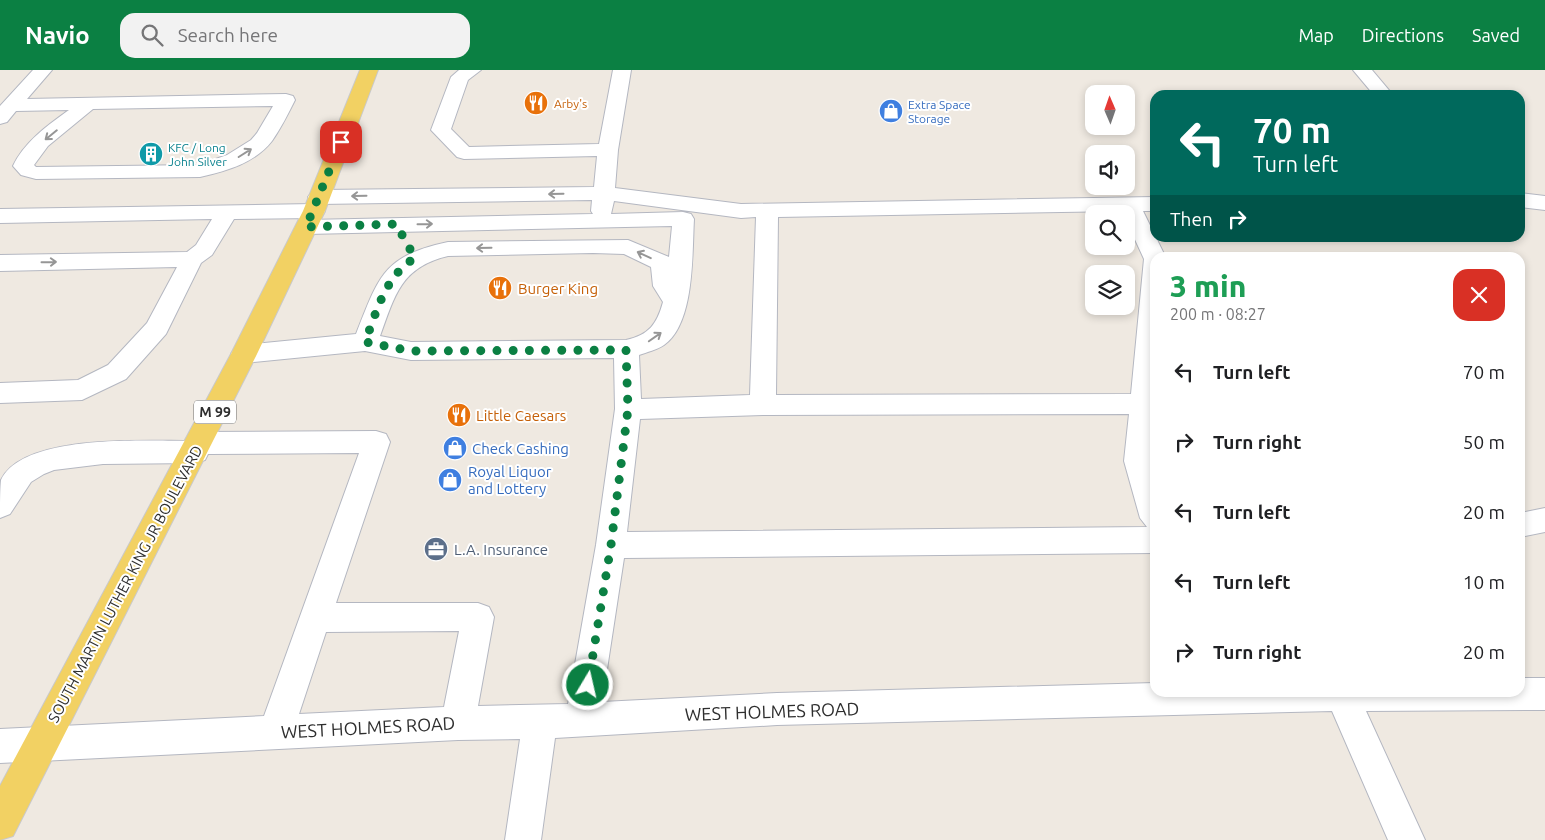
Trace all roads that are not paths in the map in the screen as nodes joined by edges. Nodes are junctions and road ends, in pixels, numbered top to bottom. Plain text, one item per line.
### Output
1 (43, 70) edge
2 (369, 70) edge
3 (472, 70) edge
4 (622, 70) edge
5 (1362, 70) edge
6 (1380, 90) edge
7 (88, 104) junction
8 (6, 112) edge
9 (608, 150) junction
10 (187, 192) junction
11 (605, 193) junction
12 (1525, 201) edge
13 (1545, 203) edge
14 (1150, 204) edge
15 (1130, 205) edge
16 (1085, 206) edge
17 (767, 211) junction
18 (227, 212) junction
19 (313, 212) junction
20 (0, 216) edge
21 (1135, 216) edge
22 (601, 220) junction
23 (396, 224) junction
24 (1152, 252) edge
25 (415, 258) junction
26 (192, 259) junction
27 (0, 263) edge
28 (675, 308) junction
29 (1150, 319) edge
30 (365, 342) junction
31 (626, 350) junction
32 (244, 354) junction
33 (0, 393) edge
34 (1143, 404) junction
35 (763, 405) junction
36 (628, 409) junction
37 (197, 448) junction
38 (1150, 501) edge
39 (0, 506) edge
40 (1545, 520) edge
41 (1525, 524) edge
42 (1150, 540) edge
43 (611, 545) junction
44 (316, 618) junction
45 (1525, 694) edge
46 (1545, 694) edge
47 (1151, 697) edge
48 (1343, 697) edge
49 (582, 720) junction
50 (540, 722) junction
51 (458, 723) junction
52 (276, 731) junction
53 (40, 745) junction
54 (0, 746) edge
55 (0, 823) edge
56 (523, 840) edge
57 (1407, 840) edge

1 - 8 street
2 - 19 main road, SOUTH MARTIN LUTHER KING JR BOULEVARD / M 99
3 - 9 street
4 - 9 street
5 - 6 street
7 - 8 street
7 -> 10 street
10 -> 7 street
9 - 11 street
10 - 18 street
10 - 20 street
11 - 17 street
11 -> 19 street
11 - 22 street
12 - 13 street
14 - 15 street
16 - 17 street
17 - 35 street
18 - 19 street
18 - 26 street
19 - 23 street
19 - 32 main road, SOUTH MARTIN LUTHER KING JR BOULEVARD / M 99
21 - 24 street
23 -> 22 street
22 - 28 street
23 - 25 street
28 -> 25 street
25 - 30 street
27 -> 26 street
26 - 33 street
31 -> 28 street
29 - 34 street
30 - 31 street
30 - 32 street
31 - 36 street
32 - 37 main road, SOUTH MARTIN LUTHER KING JR BOULEVARD / M 99
34 - 35 street
34 - 38 street
35 - 36 street
36 - 43 street
37 - 39 street
37 - 44 street
37 - 53 main road, SOUTH MARTIN LUTHER KING JR BOULEVARD / M 99
40 - 41 street
42 - 43 street
43 - 49 street
44 - 51 street
44 - 52 street
45 - 46 street, WEST HOLMES ROAD
47 - 49 street, WEST HOLMES ROAD
48 - 57 street
49 - 50 street, WEST HOLMES ROAD
50 - 51 street, WEST HOLMES ROAD
50 - 56 street
51 - 52 street, WEST HOLMES ROAD
52 - 53 street, WEST HOLMES ROAD
53 - 54 street, WEST HOLMES ROAD
53 - 55 main road, SOUTH MARTIN LUTHER KING JR BOULEVARD / M 99

